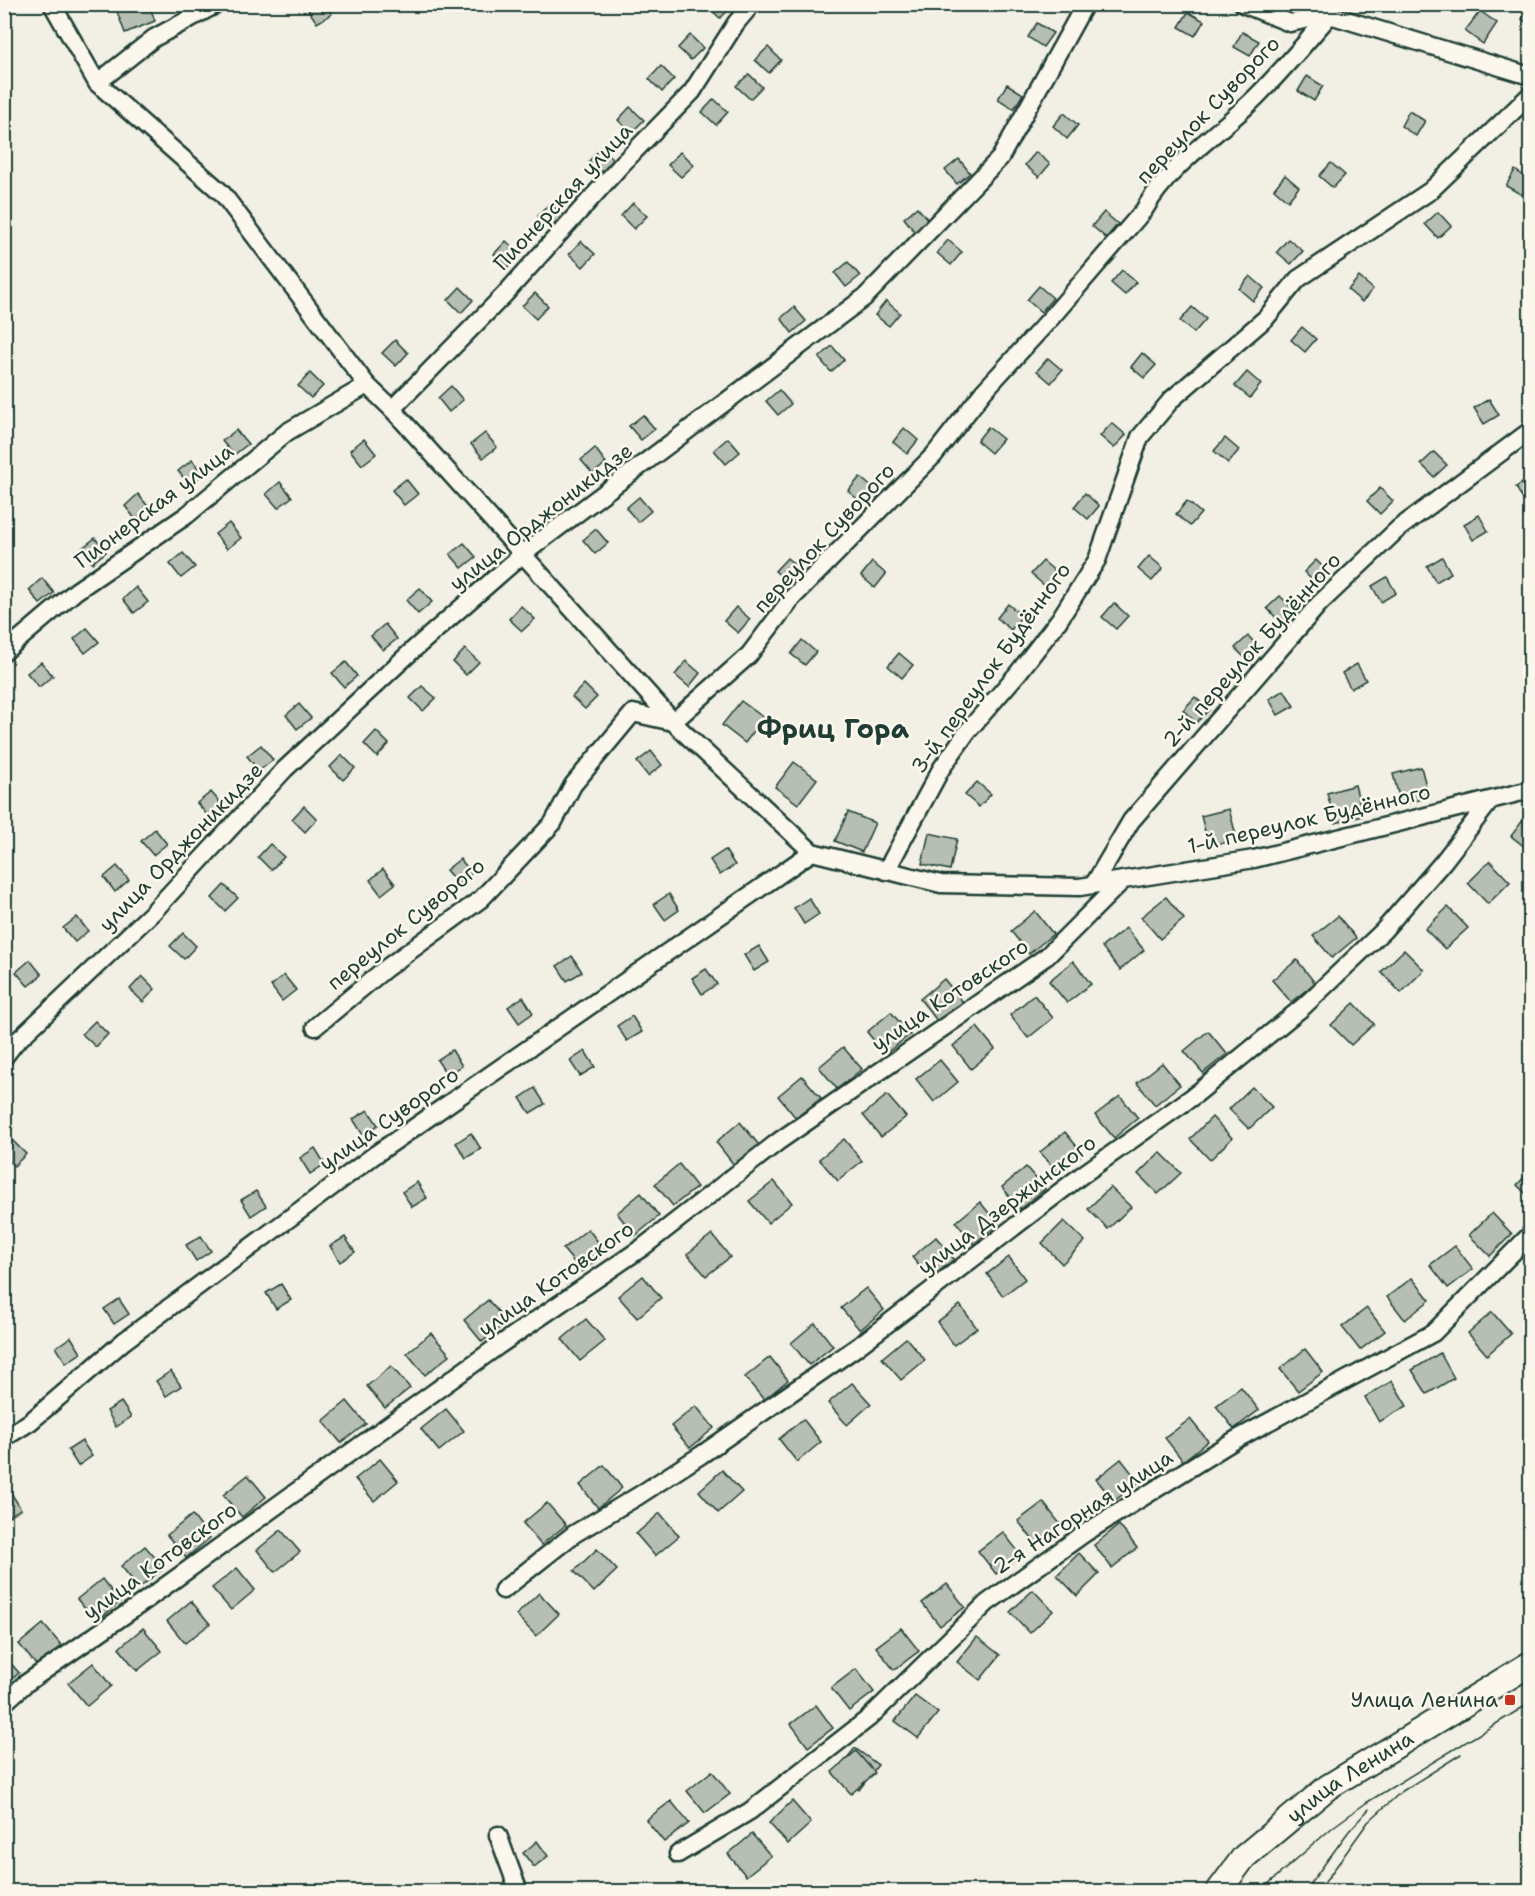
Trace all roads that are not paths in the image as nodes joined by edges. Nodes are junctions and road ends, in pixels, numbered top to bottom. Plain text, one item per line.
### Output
1 (52, 4) edge
2 (217, 4) edge
3 (752, 4) edge
4 (1085, 4) edge
5 (1243, 4) edge
6 (1330, 15) junction
7 (1530, 76) edge
8 (97, 84) junction
9 (1530, 94) edge
10 (367, 385) junction
11 (392, 409) junction
12 (1530, 431) edge
13 (523, 554) junction
14 (4, 652) edge
15 (673, 722) junction
16 (1530, 790) edge
17 (1491, 800) junction
18 (812, 852) junction
19 (886, 871) junction
20 (1123, 880) junction
21 (1094, 884) junction
22 (315, 1027) dead end
23 (4, 1057) edge
24 (1530, 1235) edge
25 (4, 1438) edge
26 (503, 1590) dead end
27 (1530, 1664) edge
28 (4, 1702) edge
29 (498, 1835) dead end
30 (678, 1854) dead end
31 (519, 1892) edge
32 (1218, 1892) edge

1 - 8 street
2 - 8 street
3 - 11 street, Пионерская улица
4 - 13 street, улица Орджоникидзе
5 - 6 street
6 - 7 street
6 - 15 street, переулок Суворого
8 - 10 street
9 - 19 street, 3-й переулок Будённого
10 - 11 street
10 - 14 street, Пионерская улица
11 - 13 street
12 - 21 street, 2-й переулок Будённого
13 - 15 street
13 - 23 street, улица Орджоникидзе
15 - 18 street
15 - 22 street, переулок Суворого
16 - 17 street, 1-й переулок Будённого
17 - 20 street, 1-й переулок Будённого
17 - 26 street, улица Дзержинского
18 - 19 street, 1-й переулок Будённого
18 - 25 street, улица Суворого
19 - 21 street, 1-й переулок Будённого
20 - 21 street, 1-й переулок Будённого
20 - 28 street, улица Котовского
24 - 30 street, 2-я Нагорная улица
27 - 32 main road, улица Ленина
29 - 31 street

